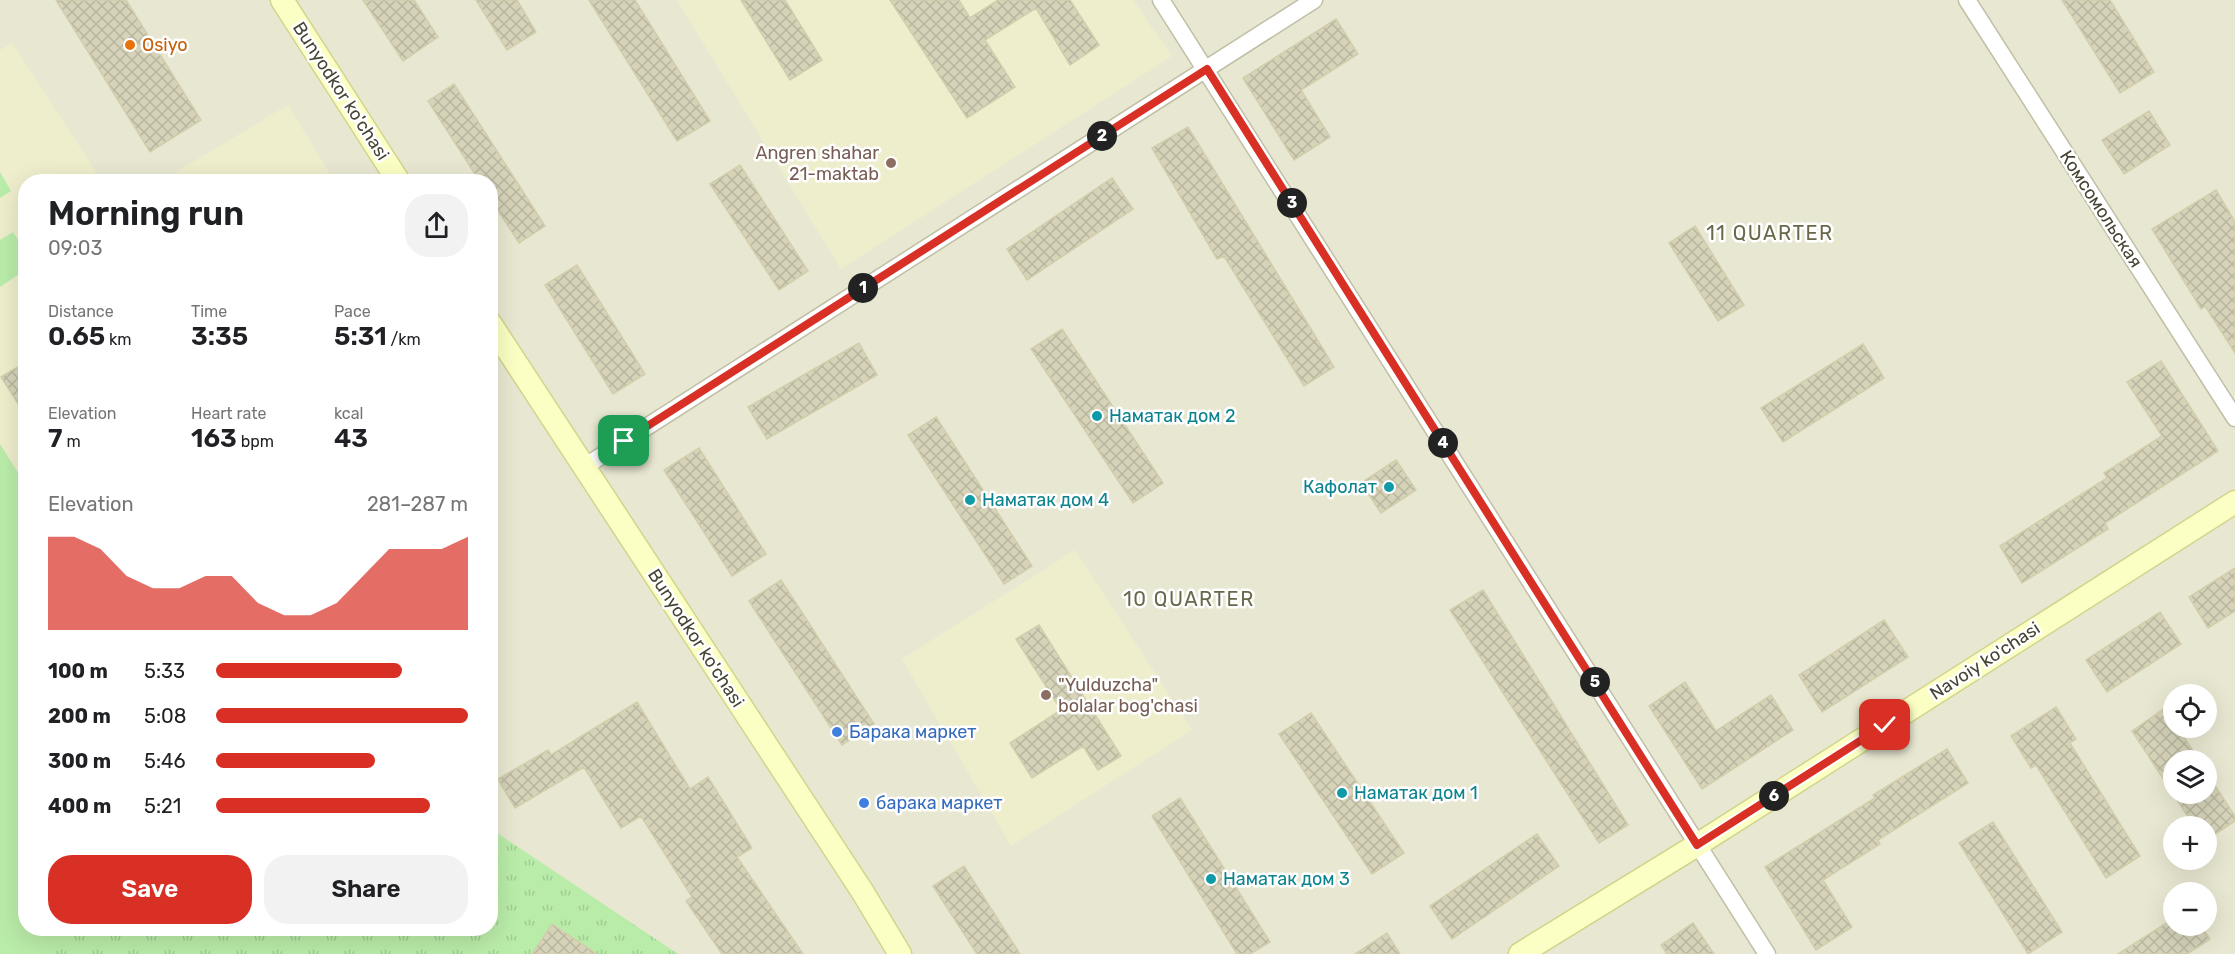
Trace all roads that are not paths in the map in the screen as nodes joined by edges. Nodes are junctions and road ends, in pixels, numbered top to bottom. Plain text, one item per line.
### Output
1 (282, 0) edge
2 (1161, 0) edge
3 (1314, 0) edge
4 (1967, 0) edge
5 (1207, 69) junction
6 (394, 174) edge
7 (498, 335) edge
8 (2235, 418) edge
9 (584, 467) junction
10 (2235, 501) edge
11 (1697, 845) junction
12 (900, 954) edge
13 (1520, 954) edge
14 (1767, 954) edge

1 - 6 main road, Bunyodkor ko'chasi
2 - 5 street
3 - 5 street
4 - 8 street, Комсомольская
5 - 9 street
5 - 11 street
7 - 9 main road, Bunyodkor ko'chasi
9 - 12 main road, Bunyodkor ko'chasi
10 - 11 main road, Navoiy ko'chasi
11 - 13 main road, Navoiy ko'chasi
11 - 14 street

